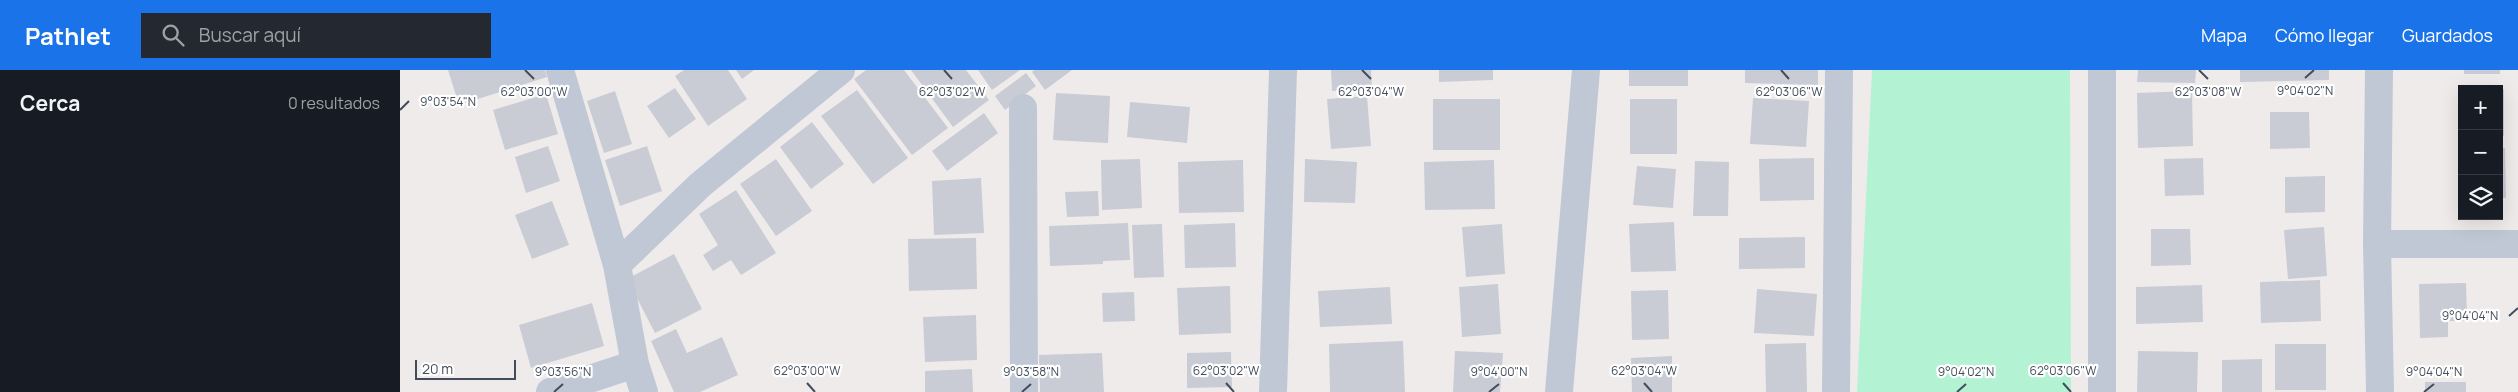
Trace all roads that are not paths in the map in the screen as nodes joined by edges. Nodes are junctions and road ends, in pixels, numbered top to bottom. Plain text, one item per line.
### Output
1 (560, 70) edge
2 (841, 70) edge
3 (1283, 70) edge
4 (1586, 70) edge
5 (1839, 70) edge
6 (2102, 70) edge
7 (2379, 70) edge
8 (1023, 108) dead end
9 (2377, 244) junction
10 (2518, 244) edge
11 (617, 265) junction
12 (635, 364) junction
13 (550, 392) edge
14 (644, 392) edge
15 (1024, 392) edge
16 (1273, 392) edge
17 (1559, 392) edge
18 (1836, 392) edge
19 (2102, 392) edge
20 (2380, 392) edge

1 - 11 street
2 - 11 street
3 - 16 street
4 - 17 street
5 - 18 street
6 - 19 street
7 - 9 street
8 - 15 street
9 - 10 street
9 - 20 street
11 - 12 street
12 - 13 street
12 - 14 street

